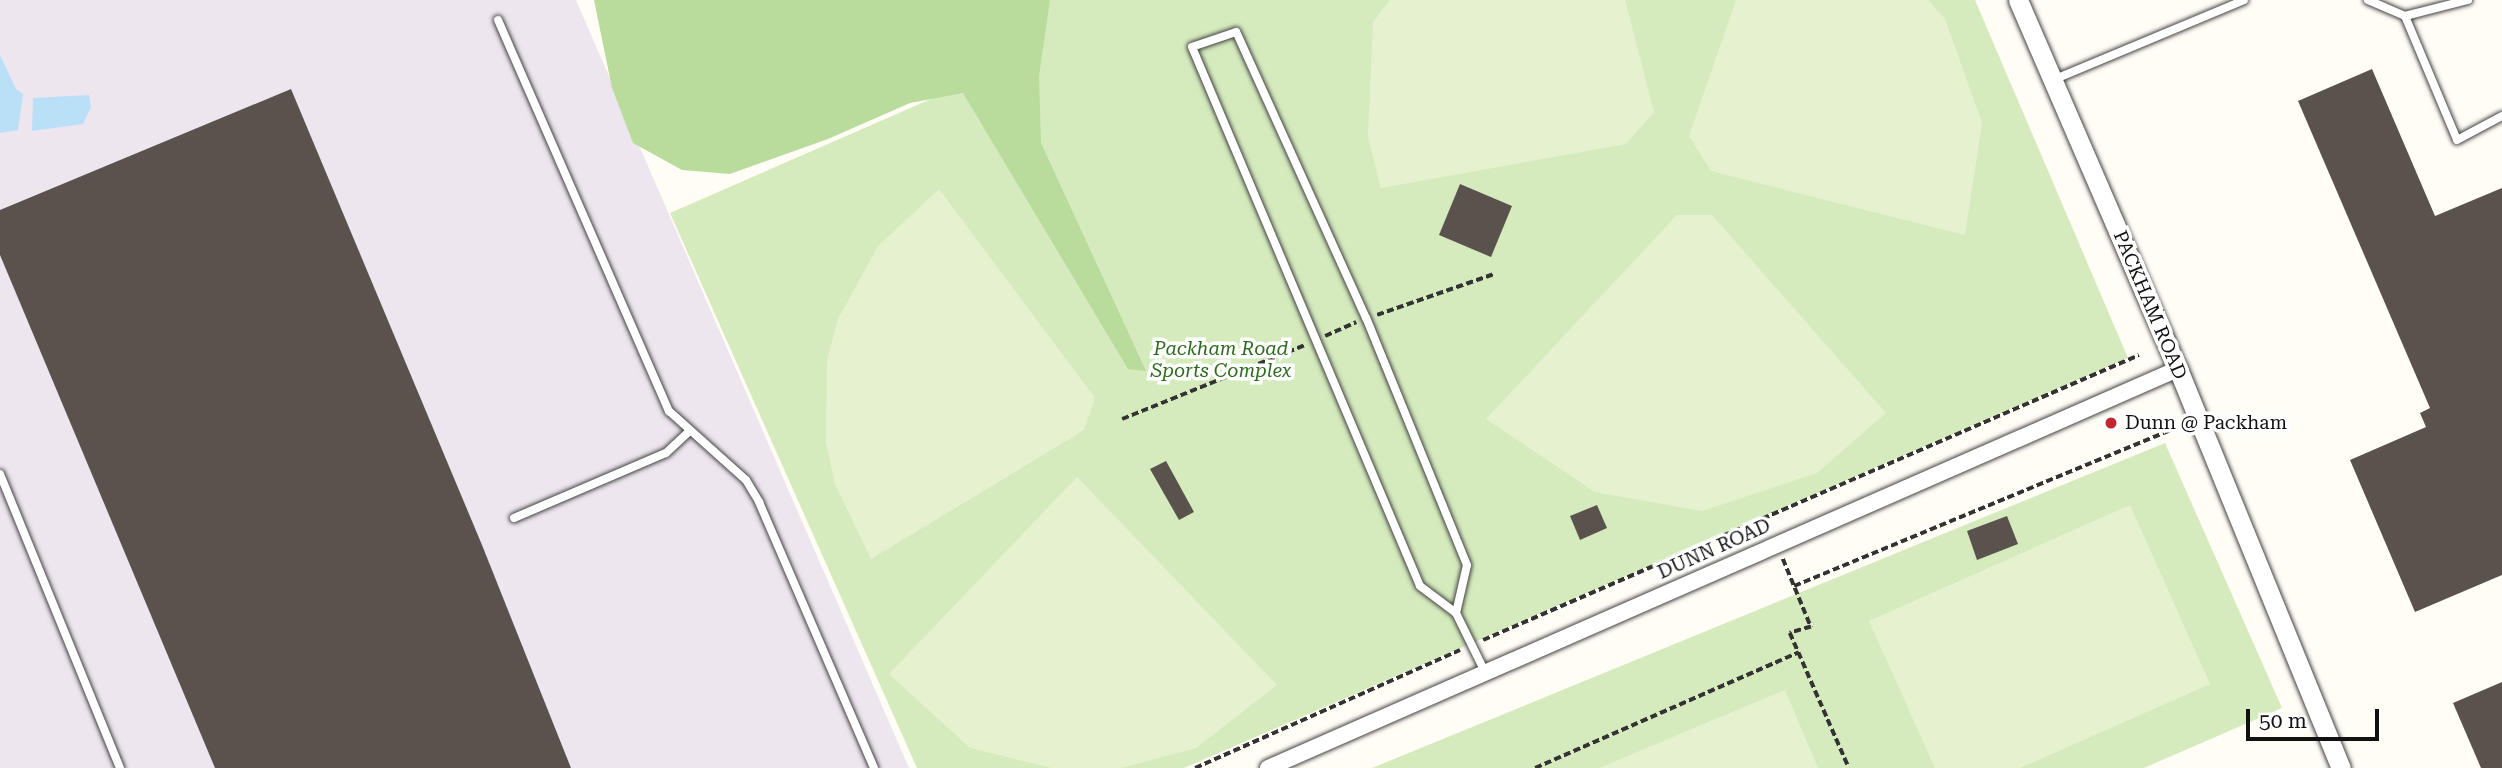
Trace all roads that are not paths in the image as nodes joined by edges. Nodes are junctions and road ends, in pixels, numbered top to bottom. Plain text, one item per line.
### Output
1 (2018, 0) edge
2 (2244, 0) edge
3 (2368, 0) edge
4 (2468, 0) edge
5 (2405, 16) junction
6 (498, 20) dead end
7 (2053, 80) junction
8 (2502, 116) edge
9 (2178, 369) junction
10 (690, 430) junction
11 (0, 474) edge
12 (514, 518) dead end
13 (1457, 613) junction
14 (1485, 672) junction
15 (1301, 761) edge
16 (120, 768) edge
17 (874, 768) edge
18 (1268, 768) edge
19 (2341, 768) edge

1 - 7 street, PACKHAM ROAD
2 - 7 lane
3 - 5 lane
4 - 5 lane
5 - 8 lane
6 - 10 lane
7 - 9 street, PACKHAM ROAD
9 - 14 street, DUNN ROAD
9 - 19 street, PACKHAM ROAD
10 - 12 lane
10 - 17 lane
11 - 16 lane
13 - 13 lane
13 - 14 lane
14 - 15 street, DUNN ROAD
15 - 18 street, DUNN ROAD

